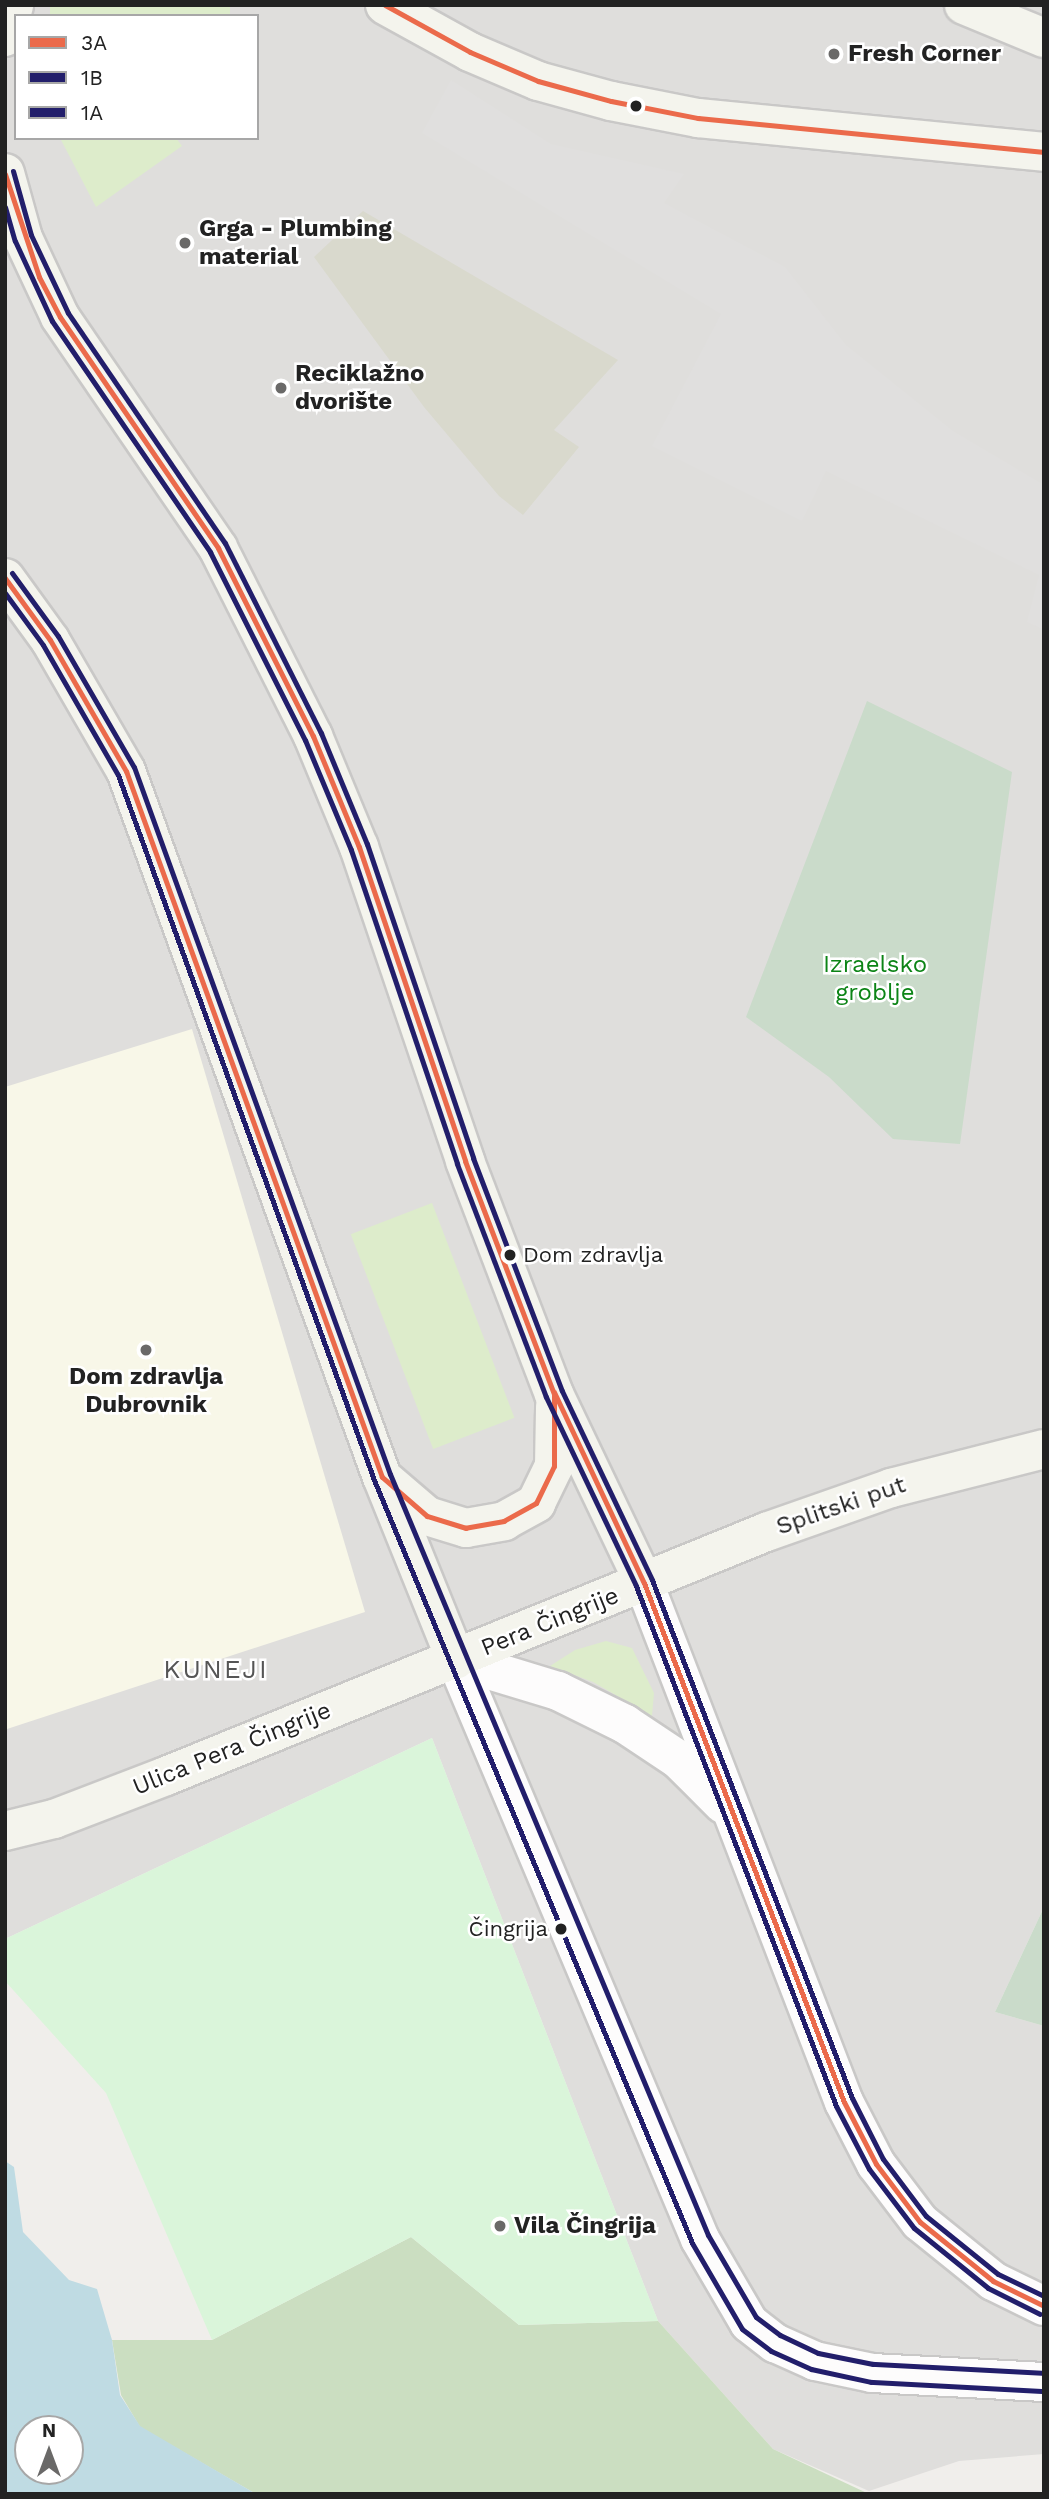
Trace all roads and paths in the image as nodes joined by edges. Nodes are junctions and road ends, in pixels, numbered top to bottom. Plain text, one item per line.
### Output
1 (14, 5) edge
2 (385, 5) edge
3 (964, 5) edge
4 (5, 37) edge
5 (1044, 38) edge
6 (1044, 152) edge
7 (5, 173) edge
8 (5, 578) edge
9 (554, 1394) junction
10 (1044, 1449) edge
11 (382, 1477) junction
12 (645, 1583) junction
13 (456, 1660) junction
14 (732, 1813) junction
15 (5, 1831) edge
16 (1044, 2305) edge
17 (1044, 2382) edge

1 - 4 main road
2 - 6 main road
3 - 5 main road
7 - 9 main road
8 - 11 main road
9 - 11 main road
9 - 12 main road
10 - 12 main road, Splitski put
11 - 13 main road
12 - 13 main road, Pera Čingrije
12 - 14 street
13 - 14 street
13 - 15 main road, Ulica Pera Čingrije
13 - 17 street
14 - 16 street

